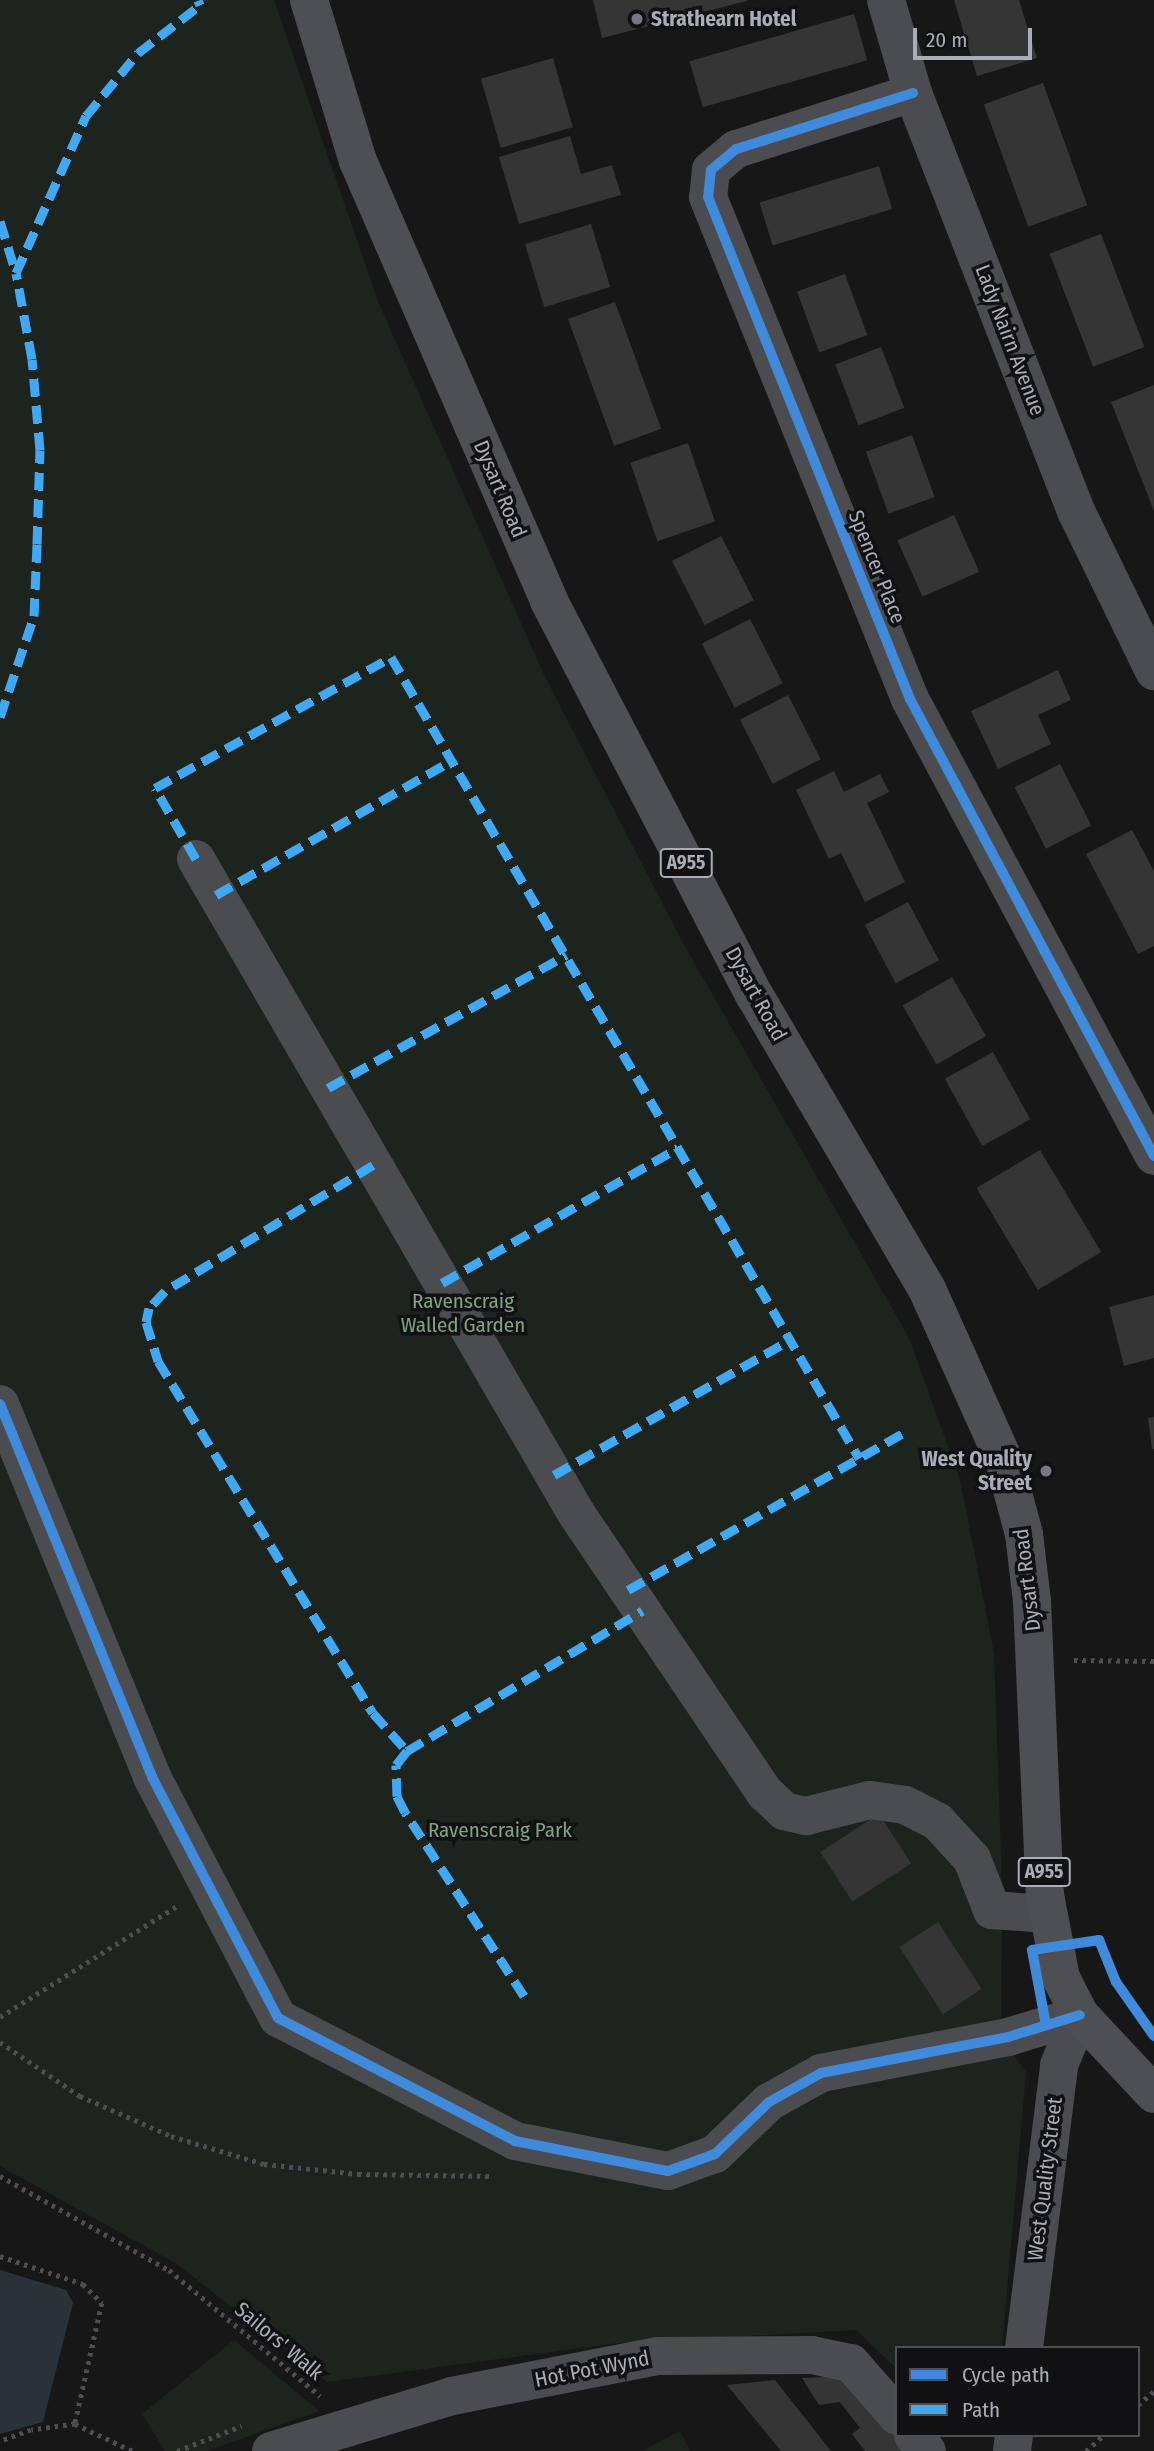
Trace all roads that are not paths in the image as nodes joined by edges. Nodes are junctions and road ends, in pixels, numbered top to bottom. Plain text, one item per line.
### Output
1 (309, 0) edge
2 (886, 0) edge
3 (913, 93) junction
4 (1154, 671) edge
5 (196, 859) dead end
6 (1154, 1156) edge
7 (0, 1404) edge
8 (1048, 1914) junction
9 (1080, 2015) junction
10 (1154, 2094) edge
11 (1024, 2346) edge
12 (895, 2414) edge
13 (915, 2437) edge
14 (271, 2451) edge
15 (927, 2451) edge

1 - 8 main road, Dysart Road / A955
2 - 3 street, Lady Nairn Avenue
3 - 4 street, Lady Nairn Avenue
3 - 6 street, Spencer Place
5 - 8 street
7 - 9 street
8 - 9 main road, Dysart Road / A955
9 - 10 main road, A955
9 - 11 street, West Quality Street
12 - 14 street, Hot Pot Wynd
13 - 15 street

